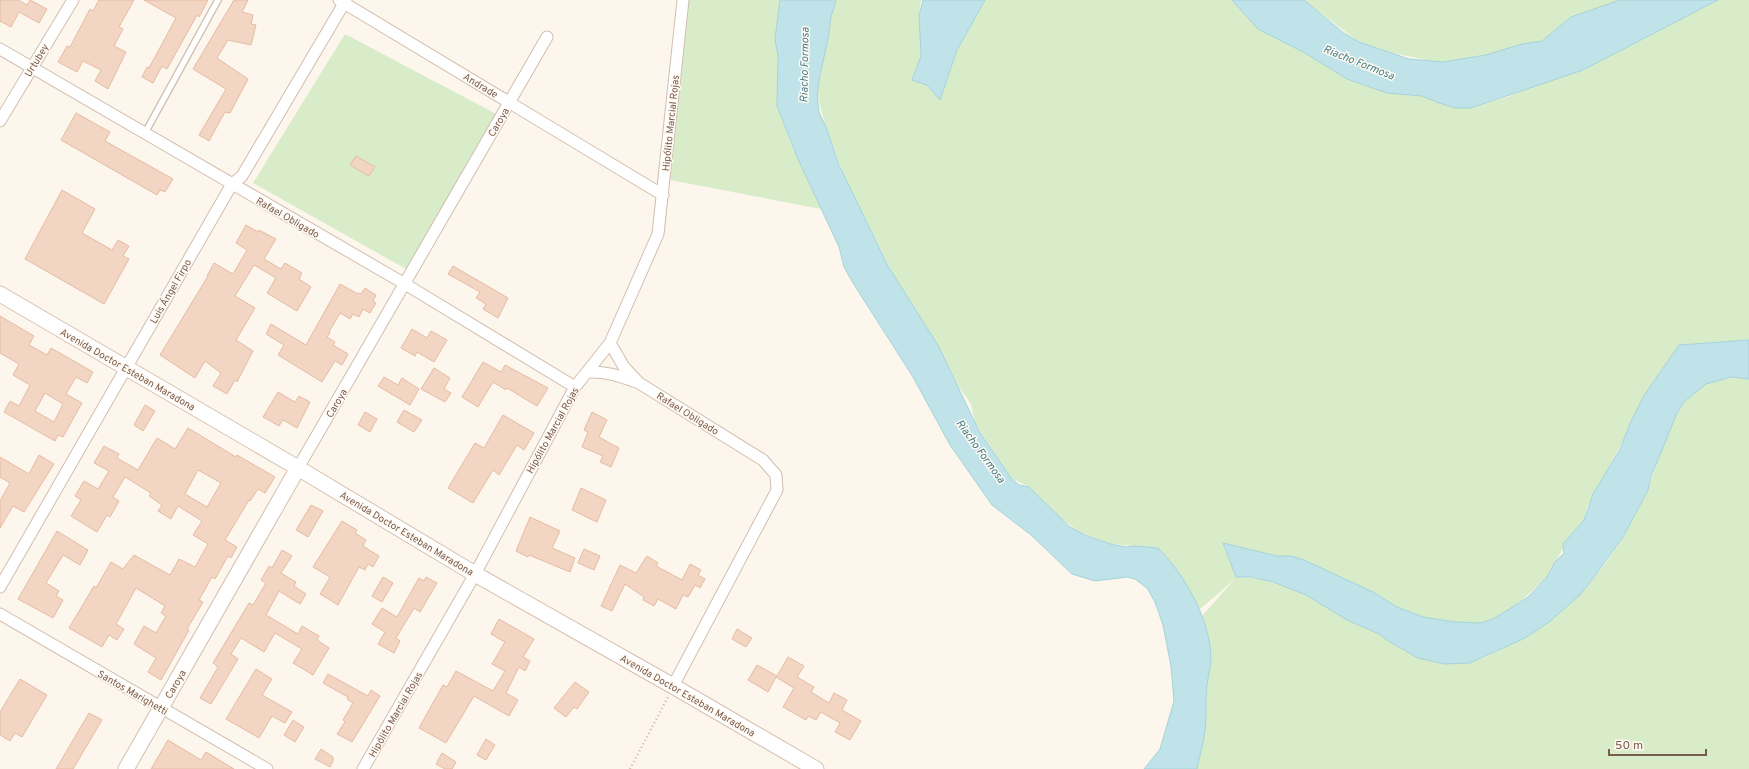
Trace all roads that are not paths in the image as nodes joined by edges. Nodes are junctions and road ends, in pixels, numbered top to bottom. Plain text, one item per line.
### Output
1 (73, 0) edge
2 (218, 0) edge
3 (683, 0) edge
4 (343, 1) edge
5 (547, 37) dead end
6 (0, 50) edge
7 (32, 67) junction
8 (510, 102) junction
9 (0, 121) edge
10 (145, 133) junction
11 (232, 184) junction
12 (663, 195) junction
13 (405, 284) junction
14 (0, 294) edge
15 (610, 343) junction
16 (126, 367) junction
17 (587, 372) junction
18 (639, 383) junction
19 (575, 387) junction
20 (298, 468) junction
21 (475, 574) junction
22 (0, 587) edge
23 (0, 614) edge
24 (673, 686) junction
25 (162, 708) junction
26 (126, 769) edge
27 (267, 769) edge
28 (363, 769) edge
29 (816, 769) edge

1 - 7 street, Urtubey
2 - 10 lane
3 - 12 street, Hipólito Marcial Rojas
4 - 8 street, Andrade
4 - 11 street, Luis Ángel Firpo
5 - 8 street, Caroya
6 - 7 street, Rafael Obligado
7 - 9 street, Urtubey
7 - 10 street, Rafael Obligado
8 - 12 street, Andrade
8 - 13 street, Caroya
10 - 11 street, Rafael Obligado
11 - 13 street, Rafael Obligado
11 - 16 street, Luis Ángel Firpo
12 - 15 street, Hipólito Marcial Rojas
13 - 19 street, Rafael Obligado
13 - 20 street, Caroya
14 - 16 main road, Avenida Doctor Esteban Maradona
15 - 17 street, Hipólito Marcial Rojas
15 - 18 street, Rafael Obligado
16 - 20 main road, Avenida Doctor Esteban Maradona
16 - 22 street, Luis Ángel Firpo
17 - 18 street
17 - 19 street, Hipólito Marcial Rojas
18 - 24 street, Rafael Obligado
19 - 21 street, Hipólito Marcial Rojas
20 - 21 main road, Avenida Doctor Esteban Maradona
20 - 25 main road, Caroya
21 - 24 main road, Avenida Doctor Esteban Maradona
21 - 28 street, Hipólito Marcial Rojas
23 - 25 street, Santos Marighetti
24 - 29 main road, Avenida Doctor Esteban Maradona
25 - 26 main road, Caroya
25 - 27 street, Santos Marighetti

